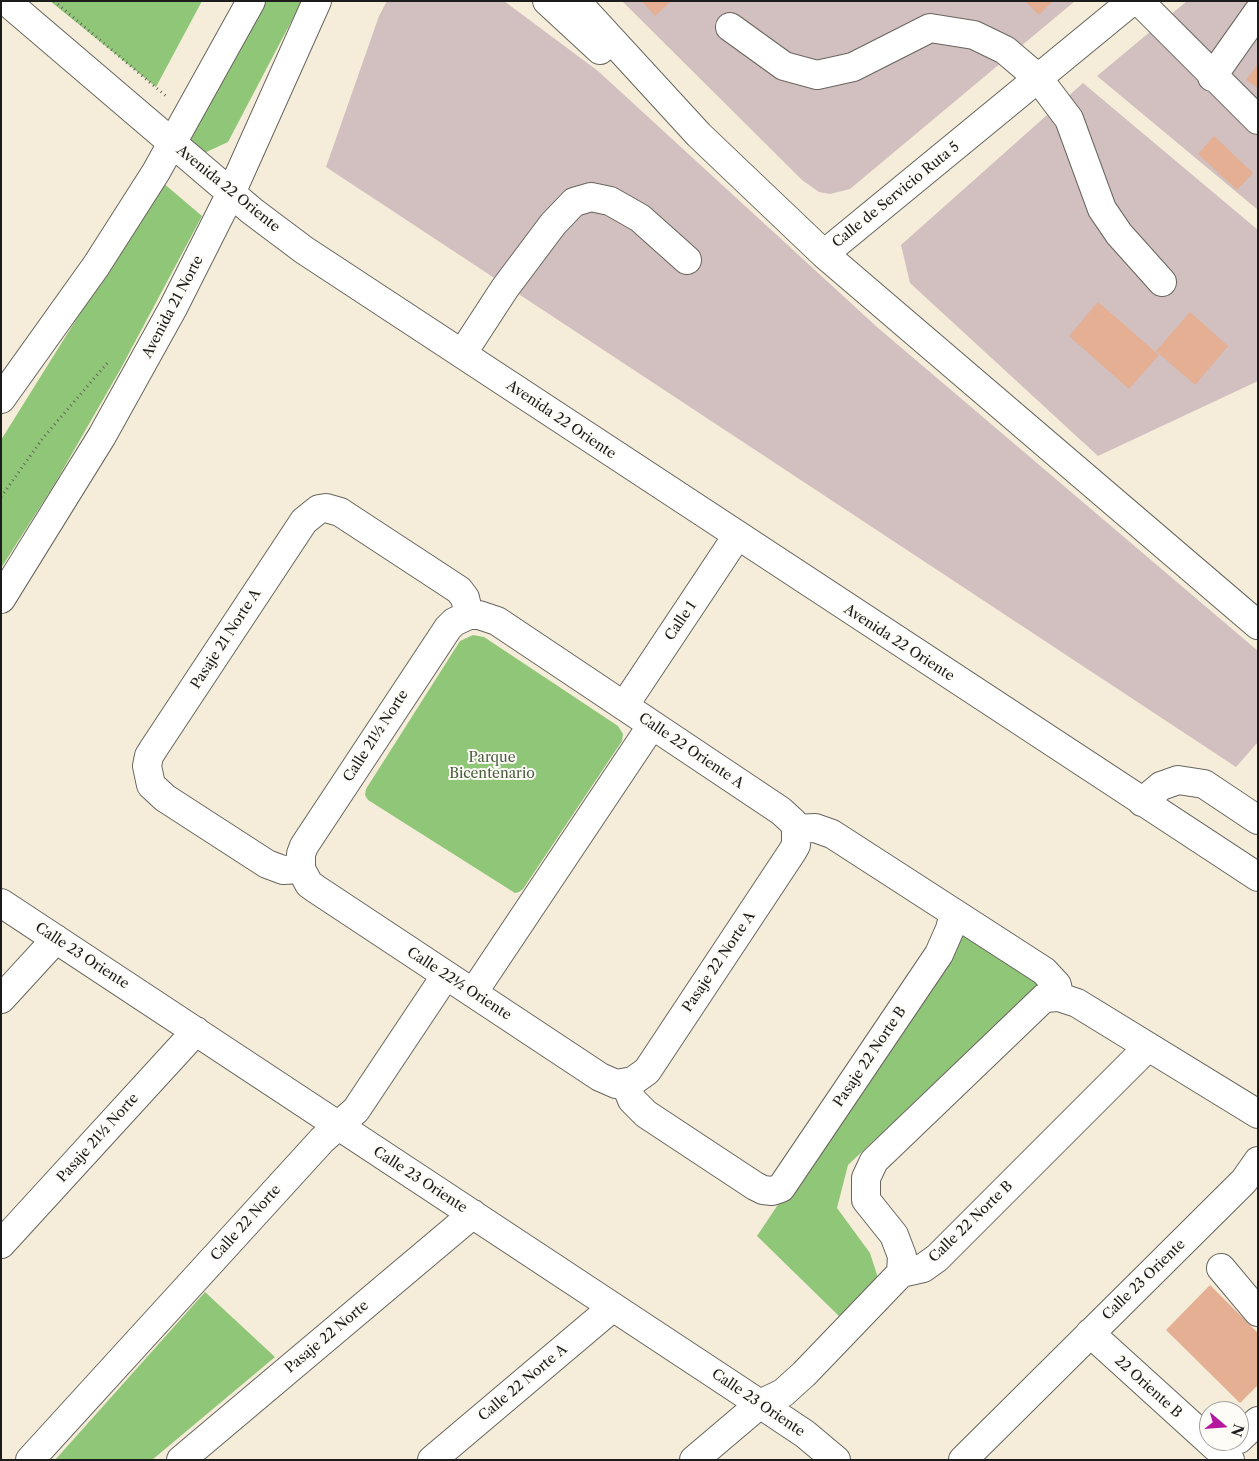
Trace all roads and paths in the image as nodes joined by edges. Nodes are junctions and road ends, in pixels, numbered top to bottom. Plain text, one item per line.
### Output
1 (6, 1) edge
2 (251, 1) edge
3 (317, 1) edge
4 (547, 1) edge
5 (576, 1) edge
6 (1132, 1) edge
7 (1139, 1) edge
8 (1258, 12) edge
9 (730, 27) dead end
10 (1212, 77) junction
11 (1038, 78) junction
12 (650, 85) junction
13 (1258, 120) edge
14 (172, 143) junction
15 (231, 193) junction
16 (824, 254) junction
17 (687, 260) dead end
18 (1162, 282) dead end
19 (462, 354) junction
20 (1, 399) edge
21 (737, 536) junction
22 (1, 598) edge
23 (470, 615) junction
24 (1258, 626) edge
25 (624, 706) junction
26 (652, 725) junction
27 (1142, 802) junction
28 (1258, 820) edge
29 (796, 830) junction
30 (301, 870) junction
31 (1258, 877) edge
32 (1, 903) edge
33 (954, 913) junction
34 (56, 939) junction
35 (446, 975) junction
36 (473, 993) junction
37 (1059, 997) junction
38 (1, 999) edge
39 (196, 1031) junction
40 (1148, 1047) junction
41 (625, 1083) junction
42 (1258, 1114) edge
43 (338, 1126) junction
44 (1258, 1160) edge
45 (473, 1214) junction
46 (1, 1244) edge
47 (1221, 1268) dead end
48 (901, 1273) junction
49 (613, 1307) junction
50 (1258, 1312) edge
51 (1090, 1333) junction
52 (760, 1404) junction
53 (1258, 1421) edge
54 (1199, 1425) edge
55 (1249, 1431) edge
56 (30, 1460) edge
57 (181, 1460) edge
58 (432, 1460) edge
59 (694, 1460) edge
60 (836, 1460) edge
61 (963, 1460) edge

1 - 14 street, Avenida 22 Oriente
2 - 14 street
3 - 15 street, Avenida 21 Norte
4 - 12 street, Calle de Servicio Ruta 5
5 - 12 street, Calle de Servicio Ruta 5
6 - 11 street, Calle de Servicio Ruta 5
7 - 10 street
8 - 10 street
9 - 11 street
10 - 13 street
11 - 16 street, Calle de Servicio Ruta 5
11 - 18 street
12 - 16 street, Calle de Servicio Ruta 5
14 - 15 street, Avenida 22 Oriente
14 - 20 street
15 - 19 street, Avenida 22 Oriente
15 - 22 street, Avenida 21 Norte
16 - 24 street
17 - 19 street
19 - 21 street, Avenida 22 Oriente
21 - 25 street, Calle 1
21 - 27 street, Avenida 22 Oriente
23 - 25 street, Calle 22 Oriente A
23 - 30 street, Calle 21½ Norte
23 - 30 street, Pasaje 21 Norte A
25 - 26 street, Calle 22 Oriente A
26 - 29 street, Calle 22 Oriente A
26 - 36 street
27 - 28 street
27 - 31 street, Avenida 22 Oriente
29 - 33 street
29 - 41 street, Pasaje 22 Norte A
30 - 35 street, Calle 22½ Oriente
32 - 34 street, Calle 23 Oriente
33 - 37 street
33 - 41 street, Pasaje 22 Norte B
34 - 38 street
34 - 39 street, Calle 23 Oriente
35 - 36 street, Calle 22½ Oriente
35 - 43 street, Calle 22 Norte
36 - 41 street, Calle 22½ Oriente
37 - 40 street
37 - 48 street
39 - 43 street, Calle 23 Oriente
39 - 46 street, Pasaje 21½ Norte
40 - 42 street
40 - 48 street, Calle 22 Norte B
43 - 45 street, Calle 23 Oriente
43 - 56 street, Calle 22 Norte
44 - 51 street, Calle 23 Oriente
45 - 49 street, Calle 23 Oriente
45 - 57 street, Pasaje 22 Norte
47 - 50 street
48 - 52 street
49 - 52 street, Calle 23 Oriente
49 - 58 street, Calle 22 Norte A
51 - 54 street, 22 Oriente B
51 - 61 street, Calle 23 Oriente
52 - 59 street
52 - 60 street, Calle 23 Oriente
53 - 55 street

